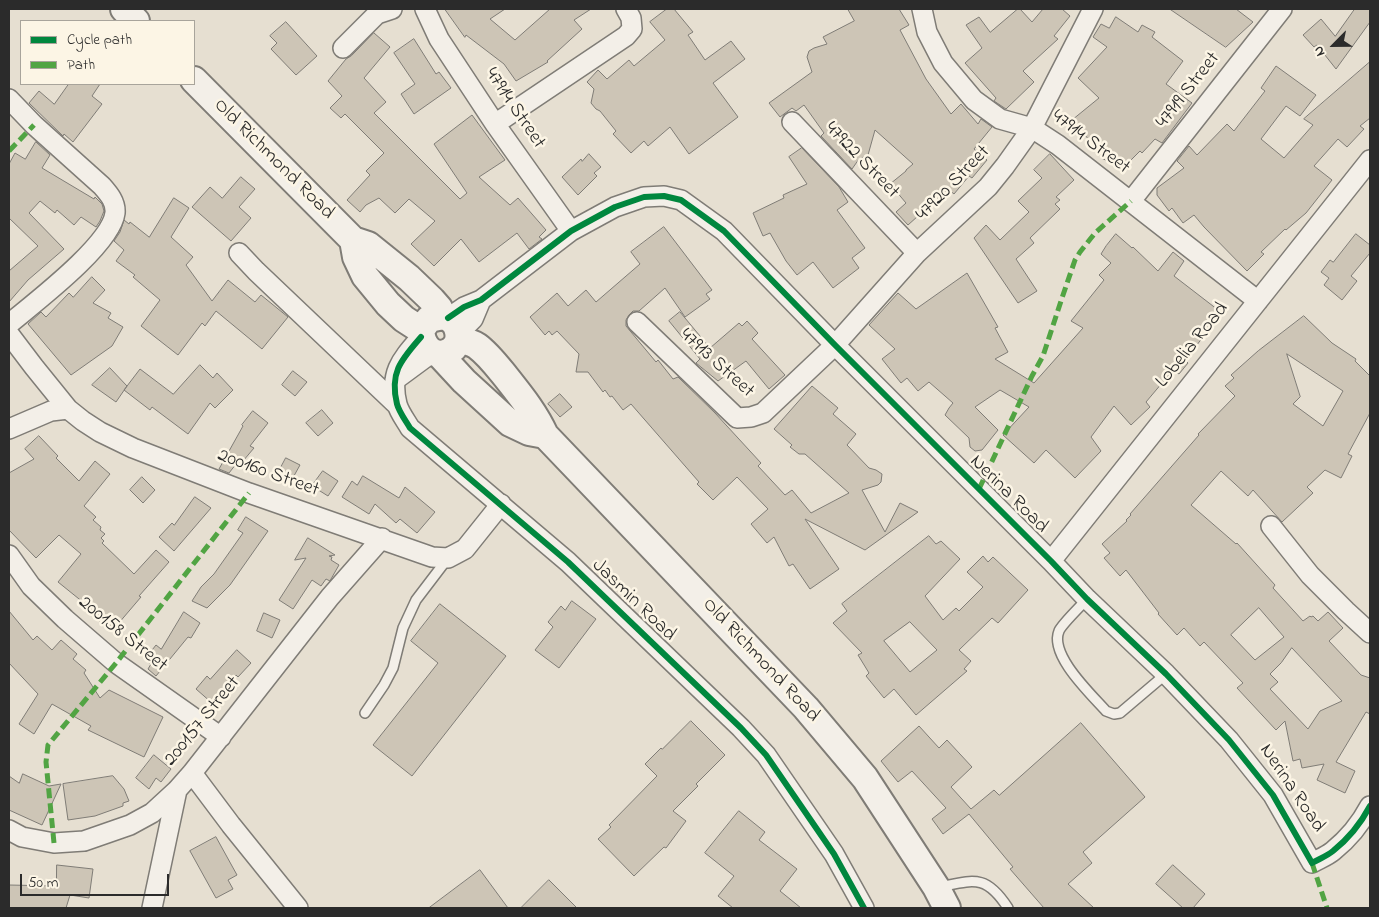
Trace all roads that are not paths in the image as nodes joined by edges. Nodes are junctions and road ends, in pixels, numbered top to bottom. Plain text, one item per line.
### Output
1 (124, 9) edge
2 (392, 9) edge
3 (425, 9) edge
4 (626, 9) edge
5 (922, 9) edge
6 (1093, 9) edge
7 (1282, 9) edge
8 (135, 20) edge
9 (343, 48) dead end
10 (195, 81) edge
11 (9, 99) edge
12 (792, 122) dead end
13 (496, 124) junction
14 (1032, 128) junction
15 (1370, 160) edge
16 (644, 197) joint
17 (1131, 201) junction
18 (571, 231) junction
19 (239, 253) dead end
20 (917, 253) junction
21 (1258, 301) junction
22 (638, 322) dead end
23 (9, 324) edge
24 (9, 334) edge
25 (440, 335) junction
26 (835, 345) junction
27 (397, 405) junction
28 (68, 409) junction
29 (9, 429) edge
30 (545, 435) junction
31 (501, 504) junction
32 (1272, 526) dead end
33 (382, 538) junction
34 (9, 555) edge
35 (448, 558) junction
36 (1051, 561) junction
37 (1087, 599) junction
38 (1370, 633) edge
39 (1166, 674) junction
40 (365, 713) dead end
41 (220, 737) junction
42 (192, 773) junction
43 (177, 790) junction
44 (1370, 806) edge
45 (9, 830) edge
46 (942, 898) edge
47 (152, 908) edge
48 (298, 908) edge
49 (864, 908) edge
50 (1008, 908) edge

1 - 8 street
2 - 9 street
3 - 13 street, 47914 Street
4 - 13 street
5 - 14 street, 47914 Street
6 - 14 street, 47920 Street
7 - 17 street, 47919 Street
10 - 25 street, Old Richmond Road
11 - 23 street
12 - 20 street, 47922 Street
13 - 18 street, 47914 Street
14 - 17 street, 47914 Street
14 - 20 street, 47920 Street
15 - 21 street, Lobelia Road
16 - 18 street, Jasmin Road
16 - 26 street, Nerina Road
17 - 21 street, 47914 Street
18 - 25 street, Jasmin Road
19 - 27 street
20 - 26 street, 47920 Street
21 - 36 street, Lobelia Road
22 - 26 street, 47913 Street
24 - 28 street, 200160 Street
25 - 27 street, Jasmin Road
25 - 30 street, Old Richmond Road
25 - 30 street, Old Richmond Road
26 - 36 street, Nerina Road
27 - 31 street, Jasmin Road
28 - 29 street
28 - 33 street, 200160 Street
30 - 46 street, Old Richmond Road
31 - 35 street
31 - 49 street, Jasmin Road
32 - 38 street
33 - 35 street, 200160 Street
33 - 41 street, 200157 Street
34 - 41 street, 200158 Street
35 - 40 lane
36 - 37 street, Nerina Road
37 - 39 street, Nerina Road
37 - 39 lane
39 - 44 street, Nerina Road
41 - 42 street, 200157 Street
42 - 43 street, 200157 Street
42 - 48 street
43 - 45 street, 200157 Street
43 - 47 street
46 - 50 lane

